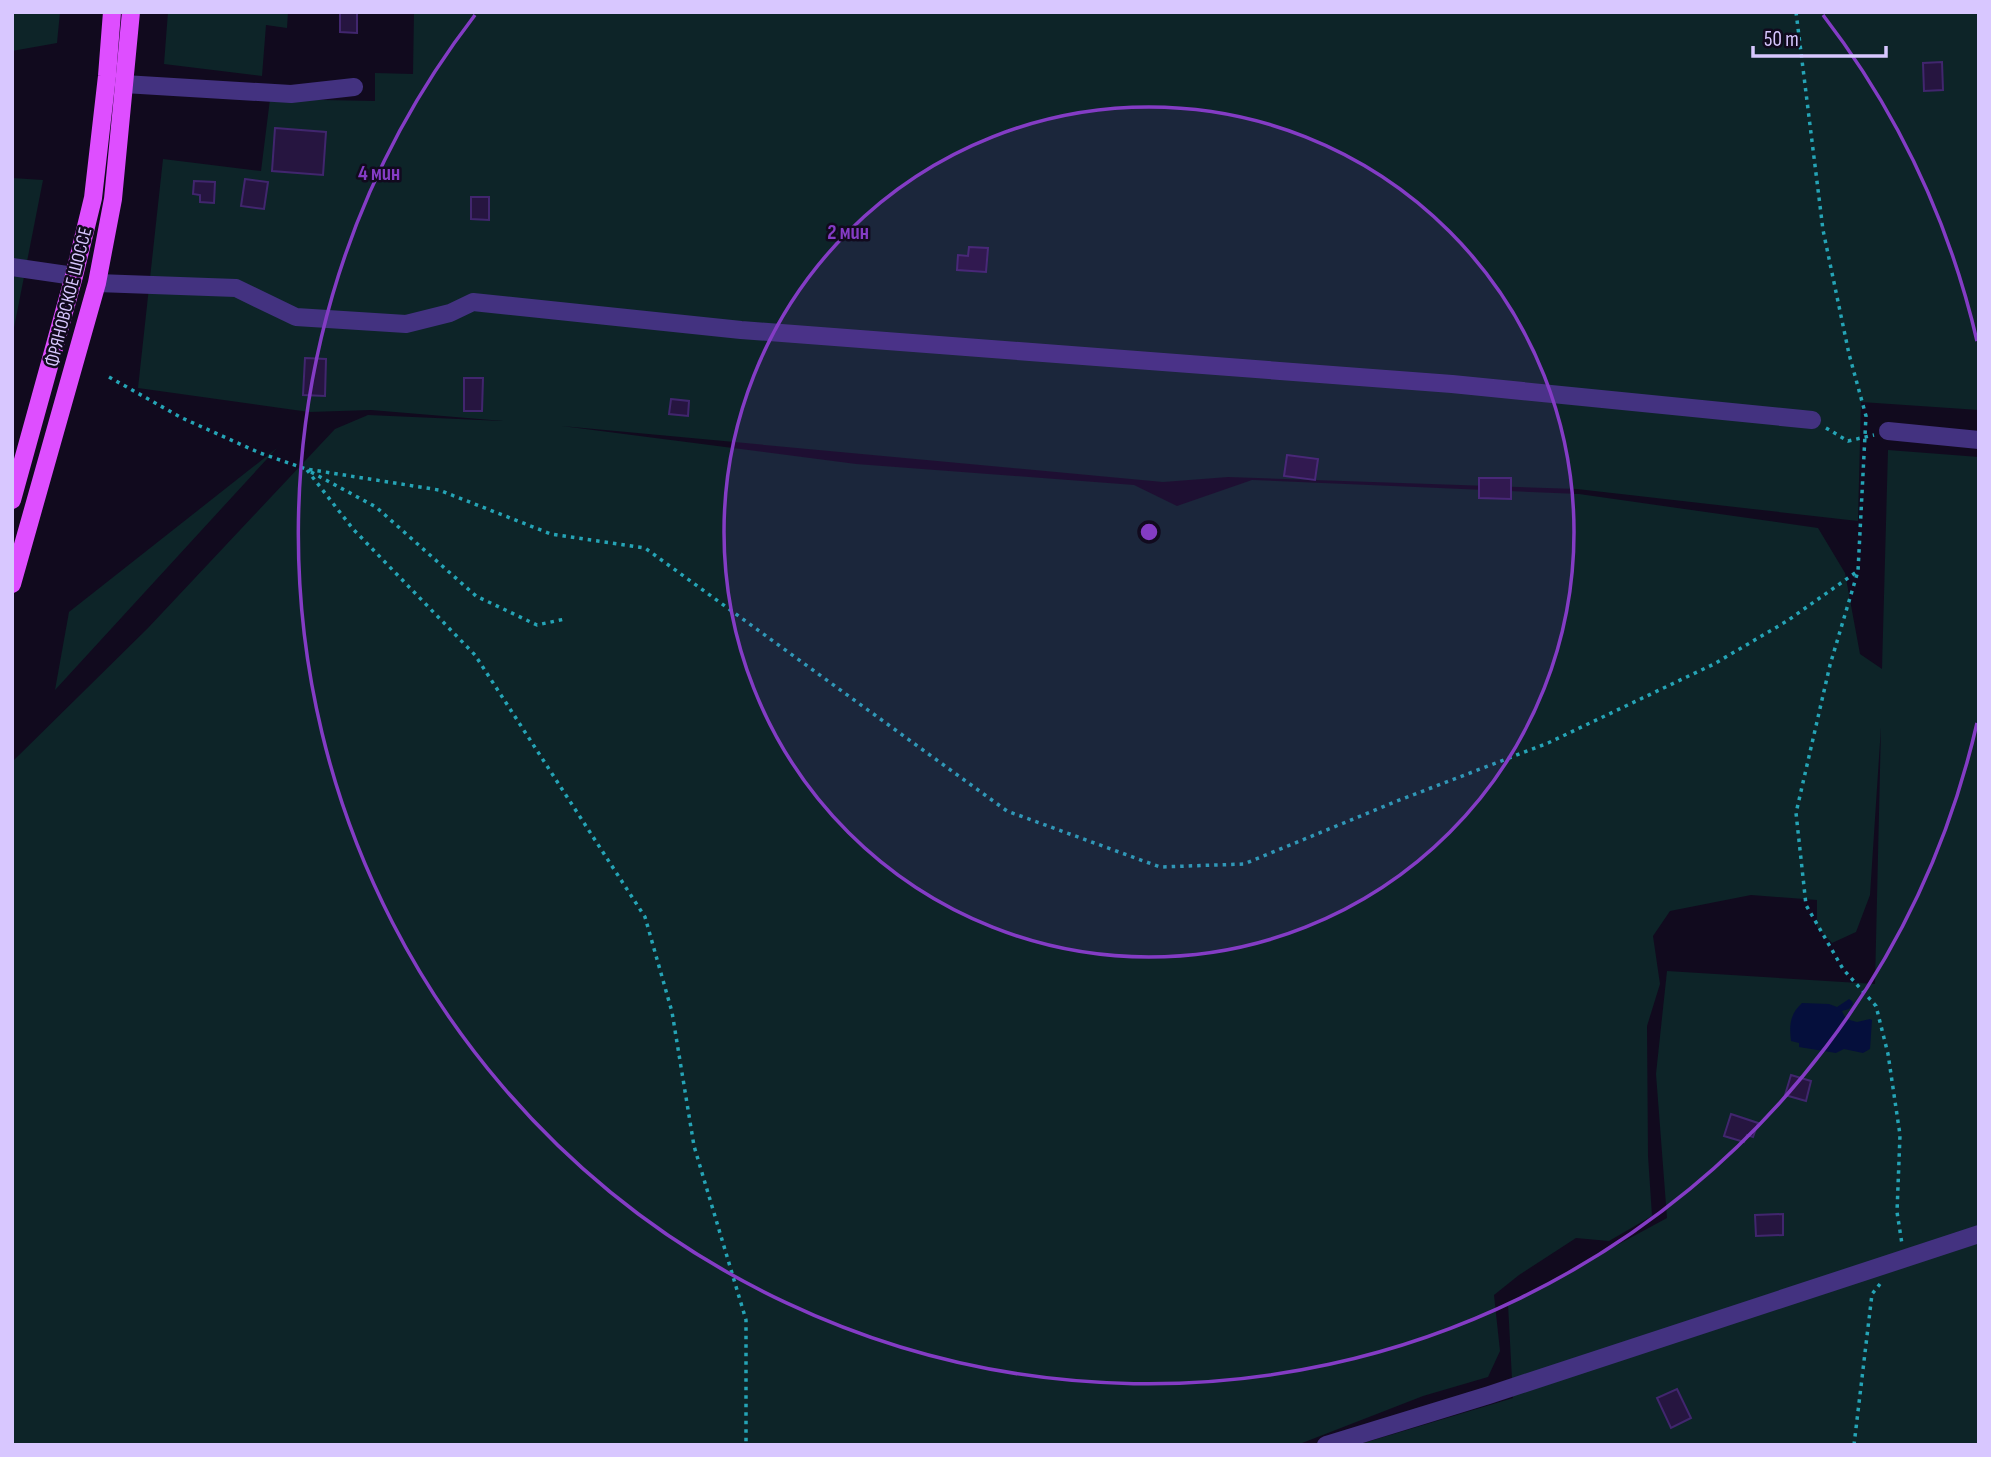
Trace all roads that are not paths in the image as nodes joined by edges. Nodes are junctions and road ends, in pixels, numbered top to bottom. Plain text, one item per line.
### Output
1 (111, 12) edge
2 (131, 12) edge
3 (124, 84) junction
4 (354, 87) dead end
5 (12, 267) edge
6 (74, 276) junction
7 (97, 283) junction
8 (1812, 420) road end
9 (1888, 432) road end
10 (1979, 440) edge
11 (12, 500) edge
12 (12, 584) edge
13 (1979, 1234) edge
14 (1326, 1445) edge

1 - 6 main road, ФРЯНОВСКОЕ ШОССЕ
2 - 3 main road, ФРЯНОВСКОЕ ШОССЕ
3 - 4 street
3 - 7 main road, ФРЯНОВСКОЕ ШОССЕ
5 - 6 street
6 - 11 main road, ФРЯНОВСКОЕ ШОССЕ
7 - 8 street
7 - 12 main road, ФРЯНОВСКОЕ ШОССЕ
9 - 10 street
13 - 14 street

